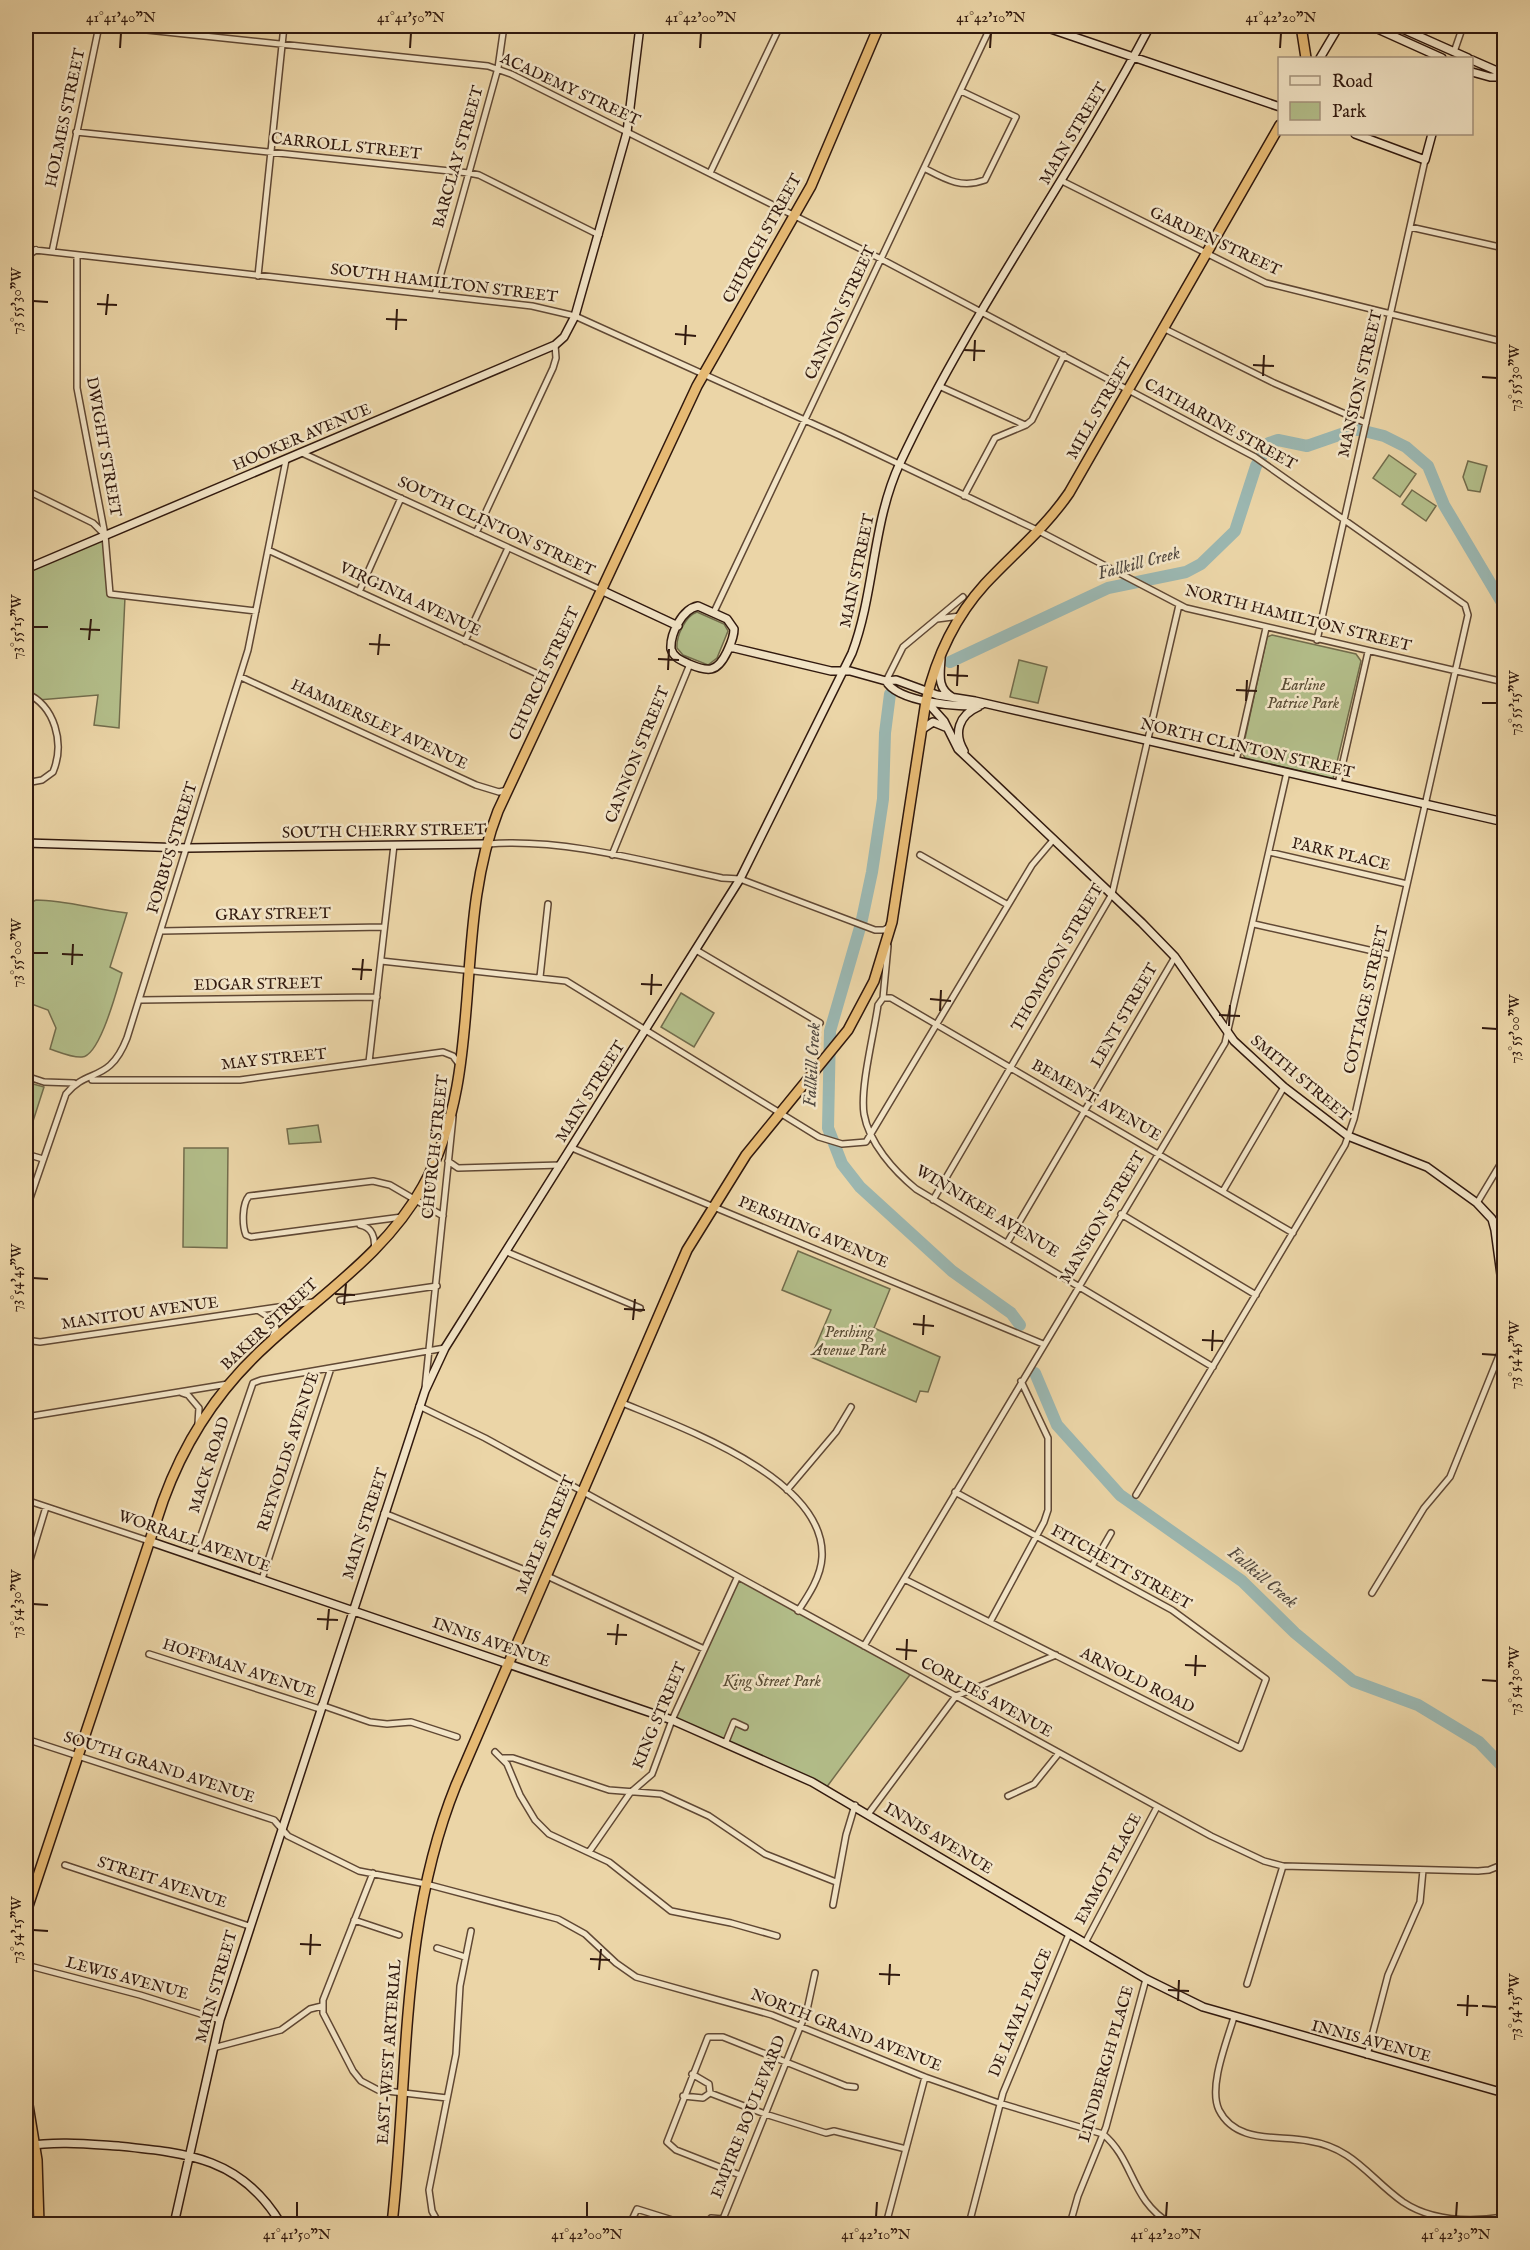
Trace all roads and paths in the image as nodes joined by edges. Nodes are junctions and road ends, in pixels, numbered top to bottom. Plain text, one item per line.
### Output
1 (99, 26) edge
2 (109, 26) edge
3 (284, 26) edge
4 (504, 26) edge
5 (640, 26) edge
6 (780, 26) edge
7 (879, 26) edge
8 (991, 26) edge
9 (1042, 26) edge
10 (1150, 26) edge
11 (1301, 26) edge
12 (1339, 26) edge
13 (1371, 26) edge
14 (1396, 26) edge
15 (1463, 26) edge
16 (282, 44) junction
17 (1453, 56) edge
18 (1306, 57) edge
19 (1321, 57) edge
20 (1440, 57) edge
21 (1133, 58) junction
22 (1473, 60) edge
23 (498, 68) junction
24 (1473, 74) edge
25 (1504, 75) edge
26 (961, 90) junction
27 (1278, 106) edge
28 (1278, 128) edge
29 (76, 132) junction
30 (627, 132) junction
31 (1358, 135) edge
32 (1432, 135) edge
33 (270, 153) junction
34 (1425, 160) junction
35 (924, 168) junction
36 (469, 173) junction
37 (710, 173) junction
38 (1062, 181) junction
39 (796, 215) junction
40 (1410, 227) junction
41 (599, 235) junction
42 (1504, 248) edge
43 (26, 249) edge
44 (36, 250) junction
45 (52, 252) junction
46 (77, 255) junction
47 (1205, 255) junction
48 (26, 257) edge
49 (881, 259) junction
50 (258, 276) junction
51 (435, 295) junction
52 (980, 311) junction
53 (1391, 314) junction
54 (575, 316) junction
55 (1163, 328) junction
56 (1504, 342) edge
57 (555, 345) junction
58 (1064, 355) junction
59 (703, 375) junction
60 (939, 386) junction
61 (1128, 389) junction
62 (804, 422) junction
63 (1026, 425) junction
64 (1366, 425) junction
65 (302, 453) junction
66 (286, 460) junction
67 (899, 466) junction
68 (26, 490) edge
69 (964, 496) junction
70 (401, 498) junction
71 (1345, 519) junction
72 (1040, 531) junction
73 (476, 533) junction
74 (105, 535) junction
75 (508, 548) junction
76 (268, 550) junction
77 (26, 569) edge
78 (601, 590) junction
79 (358, 592) junction
80 (963, 597) dead end
81 (1463, 603) joint
82 (1179, 605) junction
83 (256, 610) junction
84 (714, 612) junction
85 (962, 614) junction
86 (933, 621) junction
87 (678, 626) junction
88 (1266, 628) junction
89 (1317, 640) junction
90 (465, 641) junction
91 (730, 647) junction
92 (943, 649) junction
93 (1368, 652) junction
94 (690, 664) junction
95 (843, 671) junction
96 (1455, 671) junction
97 (540, 675) dead end
98 (241, 677) junction
99 (886, 681) junction
100 (1504, 682) edge
101 (26, 693) edge
102 (927, 697) junction
103 (957, 699) junction
104 (983, 705) junction
105 (921, 731) junction
106 (948, 731) junction
107 (1150, 741) junction
108 (967, 756) junction
109 (1236, 761) junction
110 (1287, 772) junction
111 (26, 783) edge
112 (1338, 784) junction
113 (507, 790) junction
114 (1425, 804) junction
115 (1504, 822) edge
116 (1054, 839) junction
117 (26, 843) edge
118 (486, 844) junction
119 (394, 846) junction
120 (188, 848) junction
121 (1269, 852) junction
122 (612, 855) junction
123 (920, 855) dead end
124 (740, 879) junction
125 (1407, 884) junction
126 (1112, 894) junction
127 (548, 904) dead end
128 (1008, 905) junction
129 (1254, 924) junction
130 (891, 925) junction
131 (384, 927) junction
132 (161, 930) junction
133 (889, 938) junction
134 (696, 950) junction
135 (1391, 955) junction
136 (1175, 957) junction
137 (381, 962) junction
138 (470, 970) junction
139 (540, 977) junction
140 (376, 998) junction
141 (883, 998) junction
142 (140, 1000) junction
143 (820, 1023) dead end
144 (938, 1025) junction
145 (646, 1030) junction
146 (1228, 1031) junction
147 (369, 1062) junction
148 (459, 1067) junction
149 (1010, 1068) junction
150 (26, 1076) edge
151 (82, 1081) junction
152 (1284, 1087) junction
153 (453, 1106) junction
154 (1085, 1110) junction
155 (780, 1113) junction
156 (872, 1135) junction
157 (1348, 1136) junction
158 (572, 1148) junction
159 (1158, 1152) junction
160 (26, 1154) edge
161 (1504, 1158) edge
162 (43, 1159) junction
163 (448, 1161) junction
164 (561, 1165) junction
165 (458, 1168) junction
166 (447, 1184) junction
167 (1223, 1191) junction
168 (415, 1199) junction
169 (933, 1200) junction
170 (1477, 1203) junction
171 (712, 1206) junction
172 (26, 1210) edge
173 (1121, 1214) junction
174 (404, 1216) junction
175 (443, 1216) junction
176 (1492, 1219) junction
177 (352, 1225) junction
178 (1504, 1227) edge
179 (1293, 1233) junction
180 (1007, 1243) junction
181 (507, 1252) junction
182 (372, 1253) junction
183 (1078, 1285) junction
184 (437, 1286) junction
185 (1256, 1294) junction
186 (1504, 1297) edge
187 (340, 1300) dead end
188 (317, 1301) junction
189 (640, 1308) dead end
190 (258, 1311) junction
191 (26, 1340) edge
192 (268, 1343) junction
193 (1504, 1343) edge
194 (1043, 1344) junction
195 (445, 1348) junction
196 (429, 1353) junction
197 (1212, 1367) junction
198 (332, 1368) junction
199 (1022, 1381) junction
200 (229, 1383) junction
201 (424, 1391) junction
202 (181, 1393) junction
203 (620, 1402) junction
204 (419, 1406) junction
205 (851, 1407) dead end
206 (26, 1417) edge
207 (196, 1430) junction
208 (787, 1490) junction
209 (581, 1492) junction
210 (955, 1492) junction
211 (1136, 1495) dead end
212 (26, 1500) edge
213 (46, 1507) junction
214 (384, 1513) junction
215 (1111, 1533) dead end
216 (1037, 1536) junction
217 (149, 1541) junction
218 (194, 1556) junction
219 (1092, 1566) junction
220 (530, 1572) dead end
221 (26, 1573) edge
222 (545, 1575) junction
223 (737, 1578) junction
224 (262, 1579) junction
225 (904, 1579) junction
226 (1372, 1593) dead end
227 (353, 1610) junction
228 (798, 1611) junction
229 (990, 1622) junction
230 (864, 1646) junction
231 (704, 1649) junction
232 (149, 1654) dead end
233 (1056, 1655) junction
234 (508, 1663) junction
235 (956, 1696) junction
236 (320, 1707) junction
237 (672, 1720) junction
238 (744, 1727) dead end
239 (457, 1737) dead end
240 (26, 1739) edge
241 (725, 1744) junction
242 (1240, 1748) joint
243 (495, 1752) dead end
244 (1059, 1754) junction
245 (78, 1756) junction
246 (503, 1758) junction
247 (630, 1793) junction
248 (1008, 1796) dead end
249 (855, 1804) junction
250 (1157, 1807) junction
251 (869, 1813) junction
252 (281, 1828) junction
253 (589, 1852) junction
254 (1504, 1864) edge
255 (65, 1865) dead end
256 (1282, 1866) junction
257 (1424, 1870) junction
258 (373, 1873) junction
259 (836, 1882) junction
260 (426, 1884) junction
261 (833, 1905) dead end
262 (26, 1912) edge
263 (354, 1920) junction
264 (249, 1926) junction
265 (471, 1931) dead end
266 (1069, 1934) junction
267 (399, 1935) dead end
268 (777, 1936) dead end
269 (1085, 1944) junction
270 (437, 1948) dead end
271 (465, 1957) junction
272 (26, 1965) edge
273 (815, 1973) dead end
274 (1146, 1980) junction
275 (1247, 1984) dead end
276 (322, 2006) junction
277 (1234, 2017) junction
278 (220, 2020) junction
279 (801, 2026) junction
280 (213, 2048) junction
281 (1367, 2055) junction
282 (786, 2062) junction
283 (692, 2074) junction
284 (926, 2077) junction
285 (855, 2087) dead end
286 (1504, 2092) edge
287 (26, 2093) edge
288 (401, 2093) junction
289 (710, 2093) junction
290 (683, 2096) junction
291 (447, 2098) junction
292 (999, 2103) junction
293 (765, 2114) junction
294 (1103, 2134) junction
295 (30, 2145) edge
296 (906, 2149) junction
297 (188, 2155) junction
298 (740, 2175) junction
299 (1504, 2217) edge
300 (723, 2219) junction
301 (39, 2224) edge
302 (174, 2224) edge
303 (281, 2224) edge
304 (392, 2224) edge
305 (439, 2224) edge
306 (630, 2224) edge
307 (685, 2224) edge
308 (706, 2224) edge
309 (730, 2224) edge
310 (886, 2224) edge
311 (969, 2224) edge
312 (1070, 2224) edge
313 (1171, 2224) edge

1 - 29 street, HOLMES STREET
2 - 16 street, ACADEMY STREET
3 - 16 street
4 - 23 street, BARCLAY STREET
5 - 30 street
6 - 37 street
7 - 39 highway, CHURCH STREET
8 - 26 street, CANNON STREET
9 - 21 street
10 - 21 street, MAIN STREET
11 - 18 highway
12 - 19 street
13 - 20 street
14 - 17 street
15 - 17 street
16 - 23 street, ACADEMY STREET
16 - 33 street
21 - 27 street
21 - 38 street, MAIN STREET
22 - 25 street
23 - 30 street, ACADEMY STREET
23 - 36 street, BARCLAY STREET
24 - 25 street
26 - 35 street, CANNON STREET
26 - 35 street
28 - 47 highway, MILL STREET
29 - 33 street, CARROLL STREET
29 - 45 street, HOLMES STREET
30 - 37 street, ACADEMY STREET
30 - 41 street
31 - 34 street
32 - 34 street, MANSION STREET
33 - 36 street, CARROLL STREET
33 - 50 street
34 - 40 street, MANSION STREET
35 - 49 street, CANNON STREET
36 - 41 street, CARROLL STREET
36 - 51 street, BARCLAY STREET
37 - 39 street, ACADEMY STREET
38 - 47 street, GARDEN STREET
38 - 52 street, MAIN STREET
39 - 49 street, ACADEMY STREET
39 - 59 highway, CHURCH STREET
40 - 42 street
40 - 53 street, MANSION STREET
41 - 54 street
43 - 44 street, SOUTH HAMILTON STREET
44 - 45 street, SOUTH HAMILTON STREET
44 - 48 street
45 - 46 street, SOUTH HAMILTON STREET
46 - 50 street, SOUTH HAMILTON STREET
46 - 74 street, DWIGHT STREET
47 - 53 street, GARDEN STREET
47 - 55 highway, MILL STREET
49 - 52 street, ACADEMY STREET
49 - 62 street, CANNON STREET
50 - 51 street, SOUTH HAMILTON STREET
51 - 54 street, SOUTH HAMILTON STREET
52 - 58 street, CATHARINE STREET
52 - 60 street, MAIN STREET
53 - 56 street, GARDEN STREET
53 - 64 street, MANSION STREET
54 - 57 street
54 - 59 street, SOUTH HAMILTON STREET
55 - 61 highway, MILL STREET
55 - 64 street
57 - 65 street, HOOKER AVENUE
57 - 73 street
58 - 61 street, CATHARINE STREET
58 - 63 street
59 - 62 street, SOUTH HAMILTON STREET
59 - 78 highway, CHURCH STREET
60 - 63 street
60 - 67 street, MAIN STREET
61 - 71 street, CATHARINE STREET
61 - 72 highway, MILL STREET
62 - 67 street, SOUTH HAMILTON STREET
62 - 84 street, CANNON STREET
63 - 69 street
64 - 71 street, MANSION STREET
65 - 66 street, HOOKER AVENUE
65 - 70 street, SOUTH CLINTON STREET
66 - 74 street, HOOKER AVENUE
66 - 76 street, FORBUS STREET
67 - 69 street, NORTH HAMILTON STREET
67 - 95 street, MAIN STREET
68 - 74 street
69 - 72 street, NORTH HAMILTON STREET
70 - 73 street, SOUTH CLINTON STREET
70 - 79 street
71 - 81 street, CATHARINE STREET
71 - 89 street, MANSION STREET
72 - 82 street, NORTH HAMILTON STREET
72 - 85 highway, MILL STREET
73 - 75 street, SOUTH CLINTON STREET
74 - 77 street, HOOKER AVENUE
74 - 83 street, DWIGHT STREET
75 - 78 street, SOUTH CLINTON STREET
75 - 90 street
76 - 79 street, VIRGINIA AVENUE
76 - 83 street, FORBUS STREET
78 - 87 street, SOUTH CLINTON STREET
78 - 113 highway, CHURCH STREET
79 - 90 street, VIRGINIA AVENUE
80 - 86 street
81 - 96 street, COTTAGE STREET
82 - 88 street, NORTH HAMILTON STREET
82 - 107 street, THOMPSON STREET
83 - 98 street, FORBUS STREET
84 - 87 street
84 - 91 street
85 - 86 street
85 - 92 highway, MILL STREET
86 - 99 street
87 - 94 street
88 - 89 street, NORTH HAMILTON STREET
88 - 109 street
89 - 93 street, NORTH HAMILTON STREET
90 - 97 street, VIRGINIA AVENUE
91 - 94 street
91 - 95 street
92 - 102 highway, MILL STREET
92 - 103 street
93 - 96 street, NORTH HAMILTON STREET
93 - 112 street
94 - 122 street, CANNON STREET
95 - 99 street, NORTH CLINTON STREET
95 - 124 street, MAIN STREET
96 - 100 street, NORTH HAMILTON STREET
96 - 114 street, COTTAGE STREET
98 - 113 street, HAMMERSLEY AVENUE
98 - 120 street, FORBUS STREET
99 - 102 street, NORTH CLINTON STREET
101 - 111 street
102 - 103 street, NORTH CLINTON STREET
102 - 104 street, NORTH CLINTON STREET
102 - 105 highway, WINNIKEE AVENUE
102 - 106 street, SMITH STREET
103 - 104 street, NORTH CLINTON STREET
104 - 107 street, NORTH CLINTON STREET
104 - 108 street
105 - 106 street
105 - 130 highway, WINNIKEE AVENUE
106 - 108 street, SMITH STREET
107 - 109 street, NORTH CLINTON STREET
107 - 126 street, THOMPSON STREET
108 - 116 street, SMITH STREET
109 - 110 street, NORTH CLINTON STREET
110 - 112 street, NORTH CLINTON STREET
110 - 121 street, MANSION STREET
112 - 114 street, NORTH CLINTON STREET
113 - 118 highway, CHURCH STREET
114 - 115 street, NORTH CLINTON STREET
114 - 125 street, COTTAGE STREET
116 - 126 street, SMITH STREET
116 - 128 street
117 - 120 street, SOUTH CHERRY STREET
118 - 119 street, SOUTH CHERRY STREET
118 - 122 street, SOUTH CHERRY STREET
118 - 138 highway, CHURCH STREET
119 - 120 street, SOUTH CHERRY STREET
119 - 131 street
120 - 132 street, FORBUS STREET
121 - 125 street, PARK PLACE
121 - 129 street, MANSION STREET
122 - 124 street, SOUTH CHERRY STREET
123 - 128 street
124 - 130 street, SOUTH CHERRY STREET
124 - 134 street, MAIN STREET
125 - 135 street, COTTAGE STREET
126 - 136 street, SMITH STREET
126 - 149 street, THOMPSON STREET
127 - 139 street
128 - 144 street
129 - 135 street
129 - 146 street, MANSION STREET
130 - 133 highway, WINNIKEE AVENUE
131 - 132 street, GRAY STREET
131 - 137 street
132 - 142 street, FORBUS STREET
133 - 141 street, WINNIKEE AVENUE
133 - 155 highway, WINNIKEE AVENUE
134 - 143 street
134 - 145 street, MAIN STREET
135 - 157 street, COTTAGE STREET
136 - 146 street, SMITH STREET
136 - 154 street, LENT STREET
137 - 138 street
137 - 140 street
138 - 139 street
138 - 148 highway, CHURCH STREET
139 - 145 street
140 - 142 street, EDGAR STREET
140 - 147 street
141 - 144 street, BEMENT AVENUE
141 - 156 street, WINNIKEE AVENUE
142 - 151 street, FORBUS STREET
144 - 149 street, BEMENT AVENUE
144 - 156 street
145 - 155 street
145 - 158 street, MAIN STREET
146 - 152 street, SMITH STREET
146 - 159 street, MANSION STREET
147 - 148 street, MAY STREET
147 - 151 street, MAY STREET
148 - 153 highway, CHURCH STREET
149 - 154 street, BEMENT AVENUE
149 - 169 street, THOMPSON STREET
150 - 151 street, MAY STREET
151 - 162 street, FORBUS STREET
152 - 157 street, SMITH STREET
152 - 167 street
153 - 163 street, CHURCH STREET
153 - 168 highway, BAKER STREET
154 - 159 street, BEMENT AVENUE
154 - 180 street, LENT STREET
155 - 156 street
155 - 171 highway
156 - 169 street, WINNIKEE AVENUE
157 - 170 street, SMITH STREET
157 - 179 street, COTTAGE STREET
158 - 164 street, MAIN STREET
158 - 171 street, PERSHING AVENUE
159 - 167 street, BEMENT AVENUE
159 - 173 street, MANSION STREET
160 - 162 street
161 - 170 street
162 - 172 street, FORBUS STREET
163 - 165 street
163 - 166 street, CHURCH STREET
164 - 165 street
164 - 181 street, MAIN STREET
165 - 166 street
166 - 175 street, CHURCH STREET
167 - 179 street, BEMENT AVENUE
168 - 174 highway, BAKER STREET
168 - 175 street
168 - 177 street
169 - 180 street, WINNIKEE AVENUE
170 - 176 street, SMITH STREET
171 - 194 street, PERSHING AVENUE
171 - 203 highway, MAPLE STREET
173 - 183 street, MANSION STREET
173 - 185 street
174 - 177 street
174 - 182 highway, BAKER STREET
175 - 184 street, CHURCH STREET
176 - 178 street
176 - 186 street
177 - 182 street
179 - 185 street, COTTAGE STREET
180 - 183 street, WINNIKEE AVENUE
181 - 189 street
181 - 195 street, MAIN STREET
182 - 188 highway, BAKER STREET
183 - 194 street, MANSION STREET
183 - 197 street, WINNIKEE AVENUE
184 - 187 street
184 - 196 street, CHURCH STREET
185 - 197 street, COTTAGE STREET
188 - 190 street, MANITOU AVENUE
188 - 192 highway, BAKER STREET
190 - 191 street, MANITOU AVENUE
190 - 192 street
192 - 200 highway, BAKER STREET
193 - 226 street
194 - 199 street, MANSION STREET
195 - 196 street
195 - 201 street, MAIN STREET
196 - 198 street
196 - 201 street, CHURCH STREET
197 - 211 street, COTTAGE STREET
198 - 218 street, MACK ROAD
198 - 224 street, REYNOLDS AVENUE
199 - 210 street, MANSION STREET
199 - 216 street
200 - 202 street
200 - 207 highway, BAKER STREET
201 - 204 street, MAIN STREET
202 - 206 street
202 - 207 street
203 - 208 street
203 - 209 highway, MAPLE STREET
204 - 209 street, CORLIES AVENUE
204 - 214 street, MAIN STREET
205 - 208 street
207 - 217 highway, BAKER STREET
208 - 228 street
209 - 222 highway, MAPLE STREET
209 - 223 street, CORLIES AVENUE
210 - 216 street, FITCHETT STREET
210 - 225 street, MANSION STREET
212 - 213 street, WORRALL AVENUE
213 - 217 street, WORRALL AVENUE
213 - 221 street
214 - 220 street
214 - 227 street, MAIN STREET
215 - 219 street
216 - 219 street, FITCHETT STREET
216 - 229 street
217 - 218 street, WORRALL AVENUE
217 - 245 highway, BAKER STREET
218 - 224 street, WORRALL AVENUE
219 - 242 street, FITCHETT STREET
222 - 231 street
222 - 234 highway, MAPLE STREET
223 - 228 street, CORLIES AVENUE
223 - 231 street, KING STREET
224 - 227 street, WORRALL AVENUE
225 - 229 street
225 - 230 street, MANSION STREET
227 - 234 street, INNIS AVENUE
227 - 236 street, MAIN STREET
228 - 230 street, CORLIES AVENUE
229 - 233 street
230 - 235 street, CORLIES AVENUE
231 - 237 street, KING STREET
232 - 236 street, HOFFMAN AVENUE
233 - 235 street, ARNOLD ROAD
233 - 242 street, ARNOLD ROAD
234 - 237 street, INNIS AVENUE
234 - 260 highway, MAPLE STREET
235 - 244 street, CORLIES AVENUE
235 - 251 street, ARNOLD ROAD
236 - 239 street, HOFFMAN AVENUE
236 - 252 street, MAIN STREET
237 - 241 street, INNIS AVENUE
237 - 247 street, KING STREET
238 - 241 street
240 - 245 street, SOUTH GRAND AVENUE
241 - 249 street, INNIS AVENUE
243 - 246 street
244 - 248 street
244 - 250 street, CORLIES AVENUE
245 - 252 street, SOUTH GRAND AVENUE
245 - 262 highway, BAKER STREET
246 - 247 street
246 - 253 street
247 - 253 street, KING STREET
247 - 259 street
249 - 251 street, INNIS AVENUE
249 - 259 street
250 - 256 street, CORLIES AVENUE
250 - 269 street, EMMOT PLACE
251 - 266 street, INNIS AVENUE
252 - 258 street, NORTH GRAND AVENUE
252 - 264 street, MAIN STREET
253 - 268 street
254 - 257 street, CORLIES AVENUE
255 - 264 street, STREIT AVENUE
256 - 257 street, CORLIES AVENUE
256 - 275 street
257 - 281 street
258 - 260 street, NORTH GRAND AVENUE
258 - 263 street
259 - 261 street
260 - 279 street, NORTH GRAND AVENUE
260 - 288 highway, EAST-WEST ARTERIAL
263 - 267 street
263 - 276 street
264 - 278 street, MAIN STREET
265 - 271 street
266 - 269 street, INNIS AVENUE
266 - 292 street, DE LAVAL PLACE
269 - 274 street, INNIS AVENUE
270 - 271 street
271 - 291 street
272 - 278 street, LEWIS AVENUE
273 - 279 street, EMPIRE BOULEVARD
274 - 277 street, INNIS AVENUE
274 - 294 street, LINDBERGH PLACE
276 - 280 street
276 - 288 street
277 - 281 street, INNIS AVENUE
277 - 299 street
278 - 280 street, MAIN STREET
279 - 282 street, EMPIRE BOULEVARD
279 - 284 street, NORTH GRAND AVENUE
280 - 297 street, MAIN STREET
281 - 286 street, INNIS AVENUE
282 - 283 street
282 - 285 street
282 - 293 street, EMPIRE BOULEVARD
283 - 289 street
283 - 290 street
284 - 292 street, NORTH GRAND AVENUE
284 - 296 street
287 - 295 highway
288 - 291 street
288 - 304 highway, EAST-WEST ARTERIAL
289 - 290 street
289 - 293 street
290 - 298 street
291 - 305 street
292 - 294 street, NORTH GRAND AVENUE
292 - 311 street, DE LAVAL PLACE
293 - 296 street
293 - 298 street, EMPIRE BOULEVARD
294 - 312 street, LINDBERGH PLACE
294 - 313 street
295 - 297 street
295 - 301 highway
296 - 310 street
297 - 302 street, MAIN STREET
297 - 303 street
298 - 300 street, EMPIRE BOULEVARD
300 - 308 street, EMPIRE BOULEVARD
300 - 309 street, EMPIRE BOULEVARD
306 - 307 street

